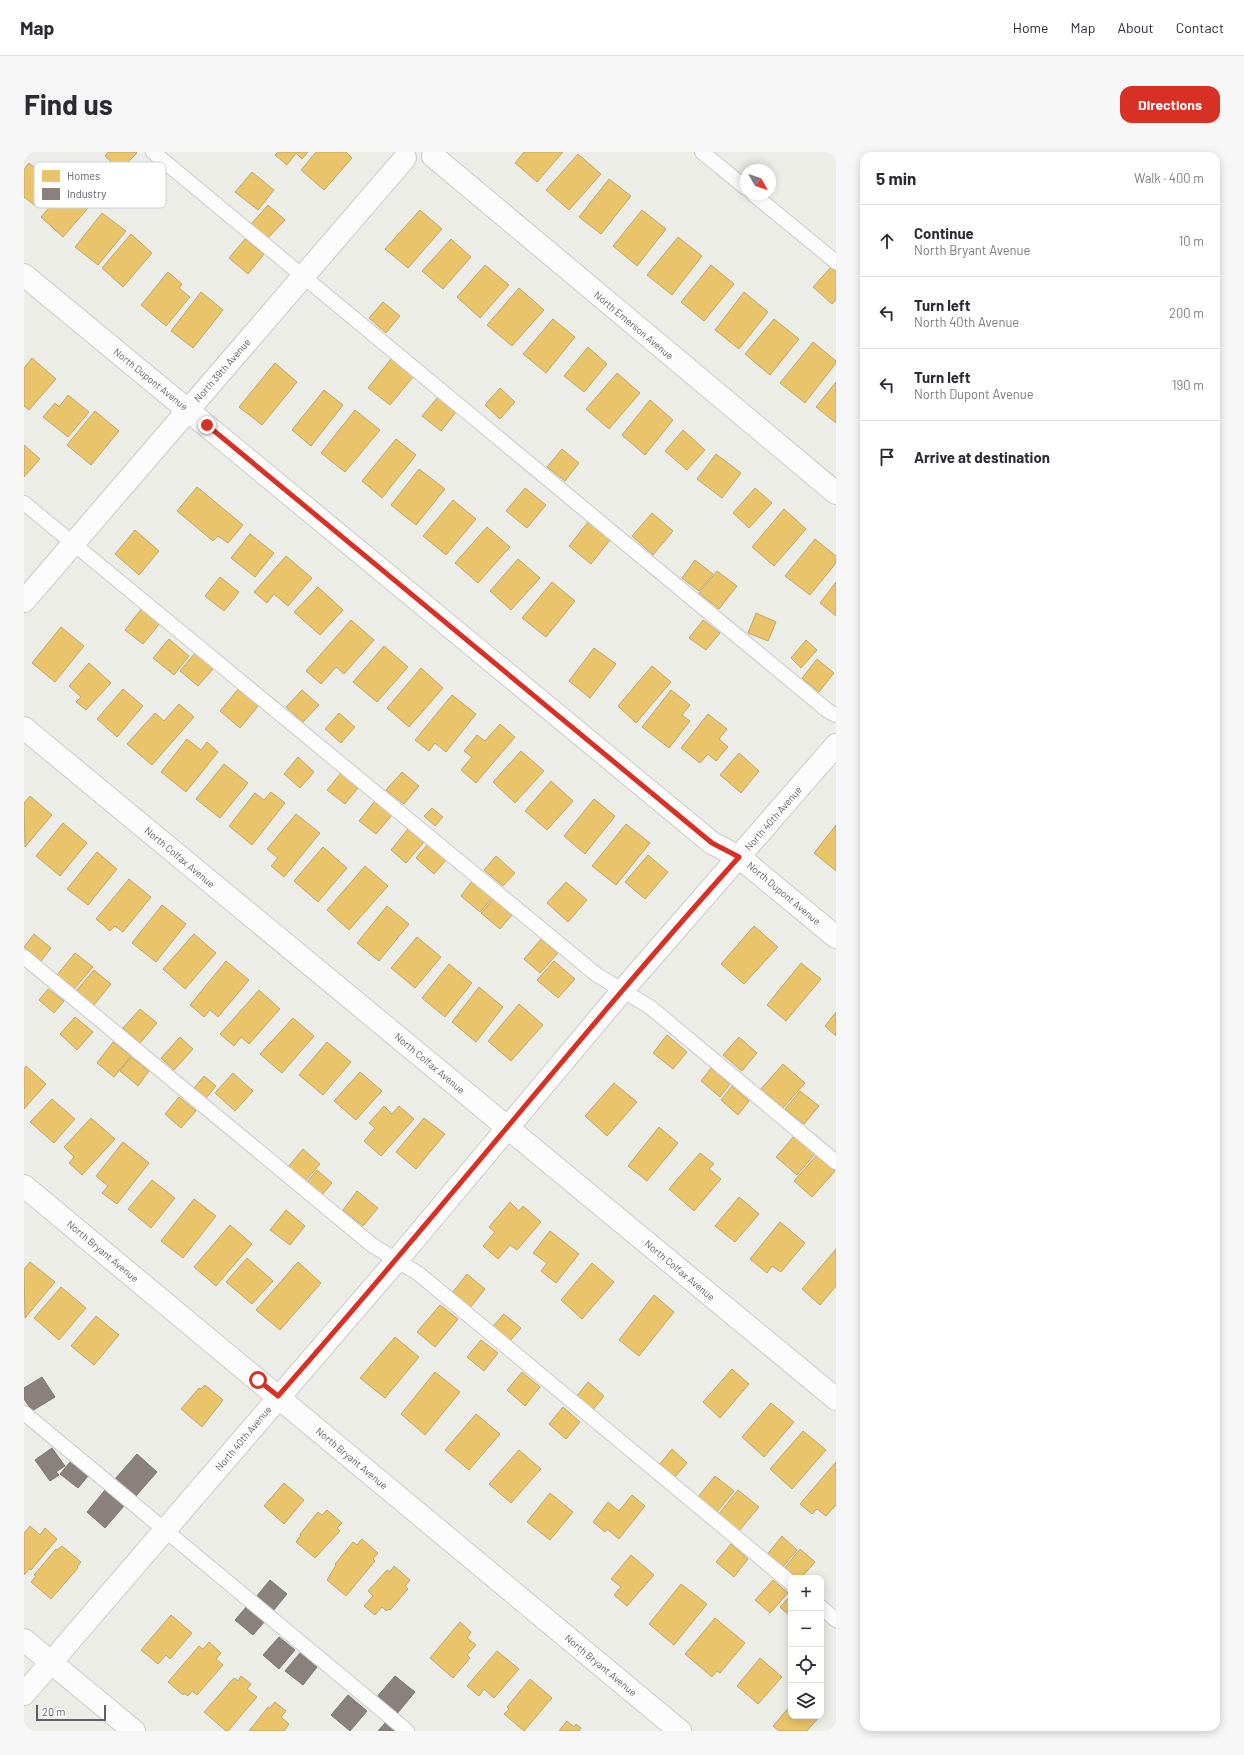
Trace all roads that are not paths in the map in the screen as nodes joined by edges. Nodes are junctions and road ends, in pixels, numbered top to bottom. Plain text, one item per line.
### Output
1 (153, 152) edge
2 (702, 152) edge
3 (434, 154) edge
4 (403, 155) edge
5 (165, 162) edge
6 (166, 163) edge
7 (740, 183) edge
8 (760, 200) edge
9 (836, 262) edge
10 (24, 275) edge
11 (303, 275) junction
12 (188, 409) junction
13 (836, 493) edge
14 (24, 503) edge
15 (73, 544) junction
16 (24, 601) edge
17 (836, 715) edge
18 (24, 728) edge
19 (836, 745) edge
20 (739, 857) junction
21 (836, 937) edge
22 (24, 957) edge
23 (623, 990) junction
24 (508, 1127) junction
25 (836, 1162) edge
26 (24, 1186) edge
27 (397, 1260) junction
28 (278, 1396) junction
29 (836, 1399) edge
30 (24, 1413) edge
31 (164, 1529) junction
32 (788, 1580) edge
33 (824, 1610) edge
34 (836, 1620) edge
35 (24, 1640) edge
36 (51, 1662) junction
37 (24, 1694) edge
38 (134, 1731) edge
39 (407, 1731) edge
40 (680, 1731) edge

1 - 5 lane
2 - 7 lane
3 - 4 street
3 - 13 street, North Emerson Avenue
4 - 11 street, North 39th Avenue
6 - 11 lane
8 - 9 lane
10 - 12 street, North Dupont Avenue
11 - 12 street, North 39th Avenue
11 - 17 lane
12 - 15 street, North 39th Avenue
12 - 20 street, North Dupont Avenue
14 - 15 lane
15 - 16 street, North 39th Avenue
15 - 23 lane
18 - 24 street, North Colfax Avenue
19 - 20 street, North 40th Avenue
20 - 21 street, North Dupont Avenue
20 - 23 street, North 40th Avenue
22 - 27 lane
23 - 24 street, North 40th Avenue
23 - 25 lane
24 - 27 street, North 40th Avenue
24 - 29 street, North Colfax Avenue
26 - 28 street, North Bryant Avenue
27 - 28 street, North 40th Avenue
27 - 32 lane
28 - 31 street, North 40th Avenue
28 - 40 street, North Bryant Avenue
30 - 31 lane
31 - 36 street, North 40th Avenue
31 - 39 lane
33 - 34 lane
35 - 36 street
36 - 37 street, North 40th Avenue
36 - 38 street

